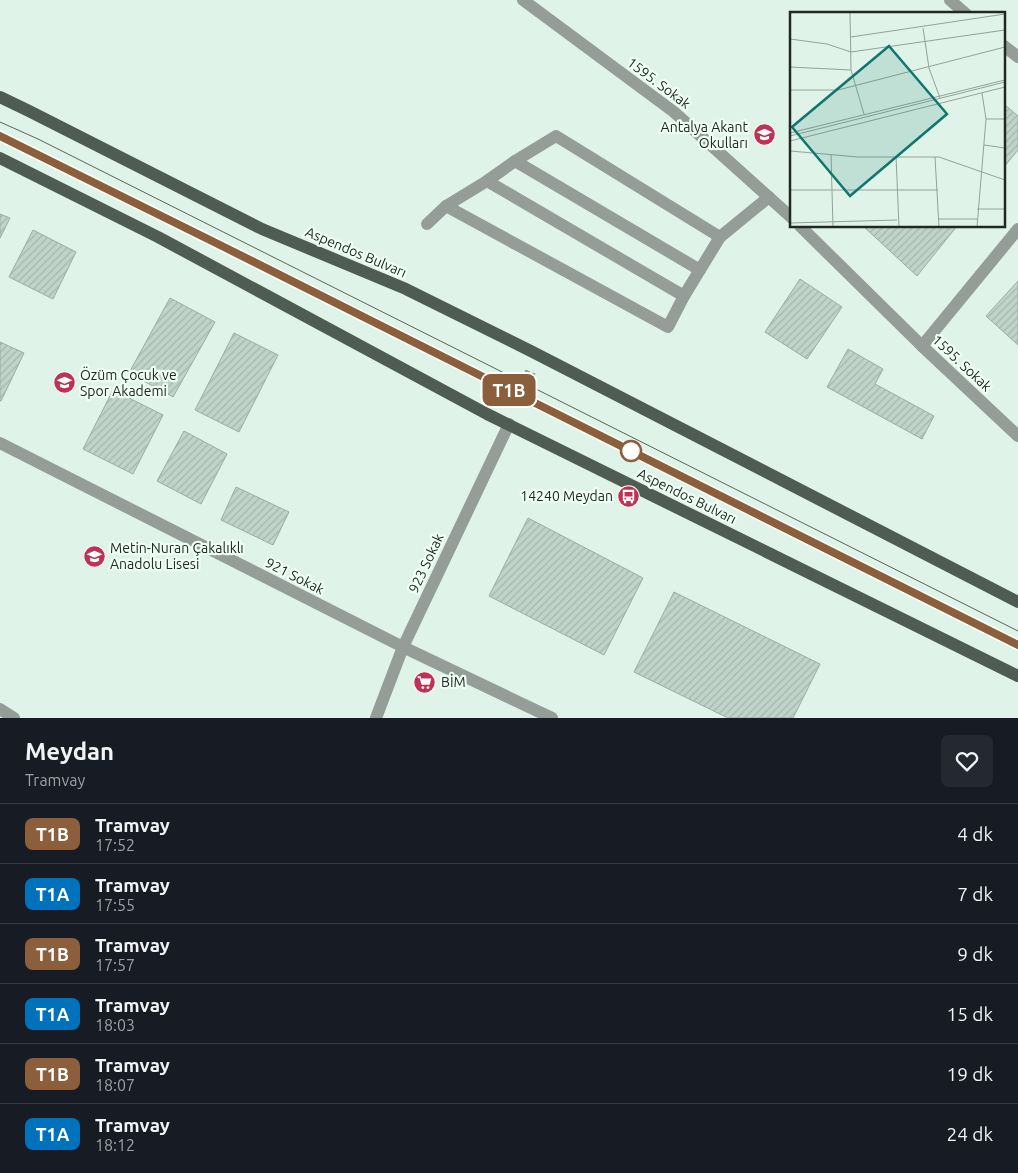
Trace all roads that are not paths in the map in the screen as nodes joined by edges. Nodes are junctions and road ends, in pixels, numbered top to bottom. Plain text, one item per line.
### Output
1 (950, 0) edge
2 (530, 2) edge
3 (964, 12) edge
4 (1006, 48) edge
5 (1018, 57) edge
6 (0, 98) edge
7 (0, 158) edge
8 (515, 161) junction
9 (487, 181) junction
10 (769, 197) junction
11 (446, 206) junction
12 (790, 216) edge
13 (426, 224) dead end
14 (802, 228) edge
15 (1018, 229) edge
16 (720, 237) junction
17 (700, 270) junction
18 (684, 296) junction
19 (922, 346) junction
20 (509, 424) junction
21 (1018, 436) edge
22 (0, 442) edge
23 (1018, 602) edge
24 (403, 647) junction
25 (1018, 676) edge
26 (0, 709) edge
27 (14, 718) edge
28 (376, 718) edge
29 (552, 718) edge

1 - 3 street
2 - 10 street, 1595. Sokak
4 - 5 street
6 - 23 main road, Aspendos Bulvarı
7 - 20 main road, Aspendos Bulvarı
8 - 9 street
8 - 16 street
8 - 17 street
9 - 11 street
9 - 18 street
10 - 12 street, 1595. Sokak
10 - 16 street
11 - 13 street
11 - 18 street
14 - 19 street, 1595. Sokak
15 - 19 street
16 - 17 street
17 - 18 street
19 - 21 street, 1595. Sokak
20 - 24 street, 923 Sokak
20 - 25 main road, Aspendos Bulvarı
22 - 24 street, 921 Sokak
24 - 28 street, 923 Sokak
24 - 29 street, 921 Sokak
26 - 27 street

